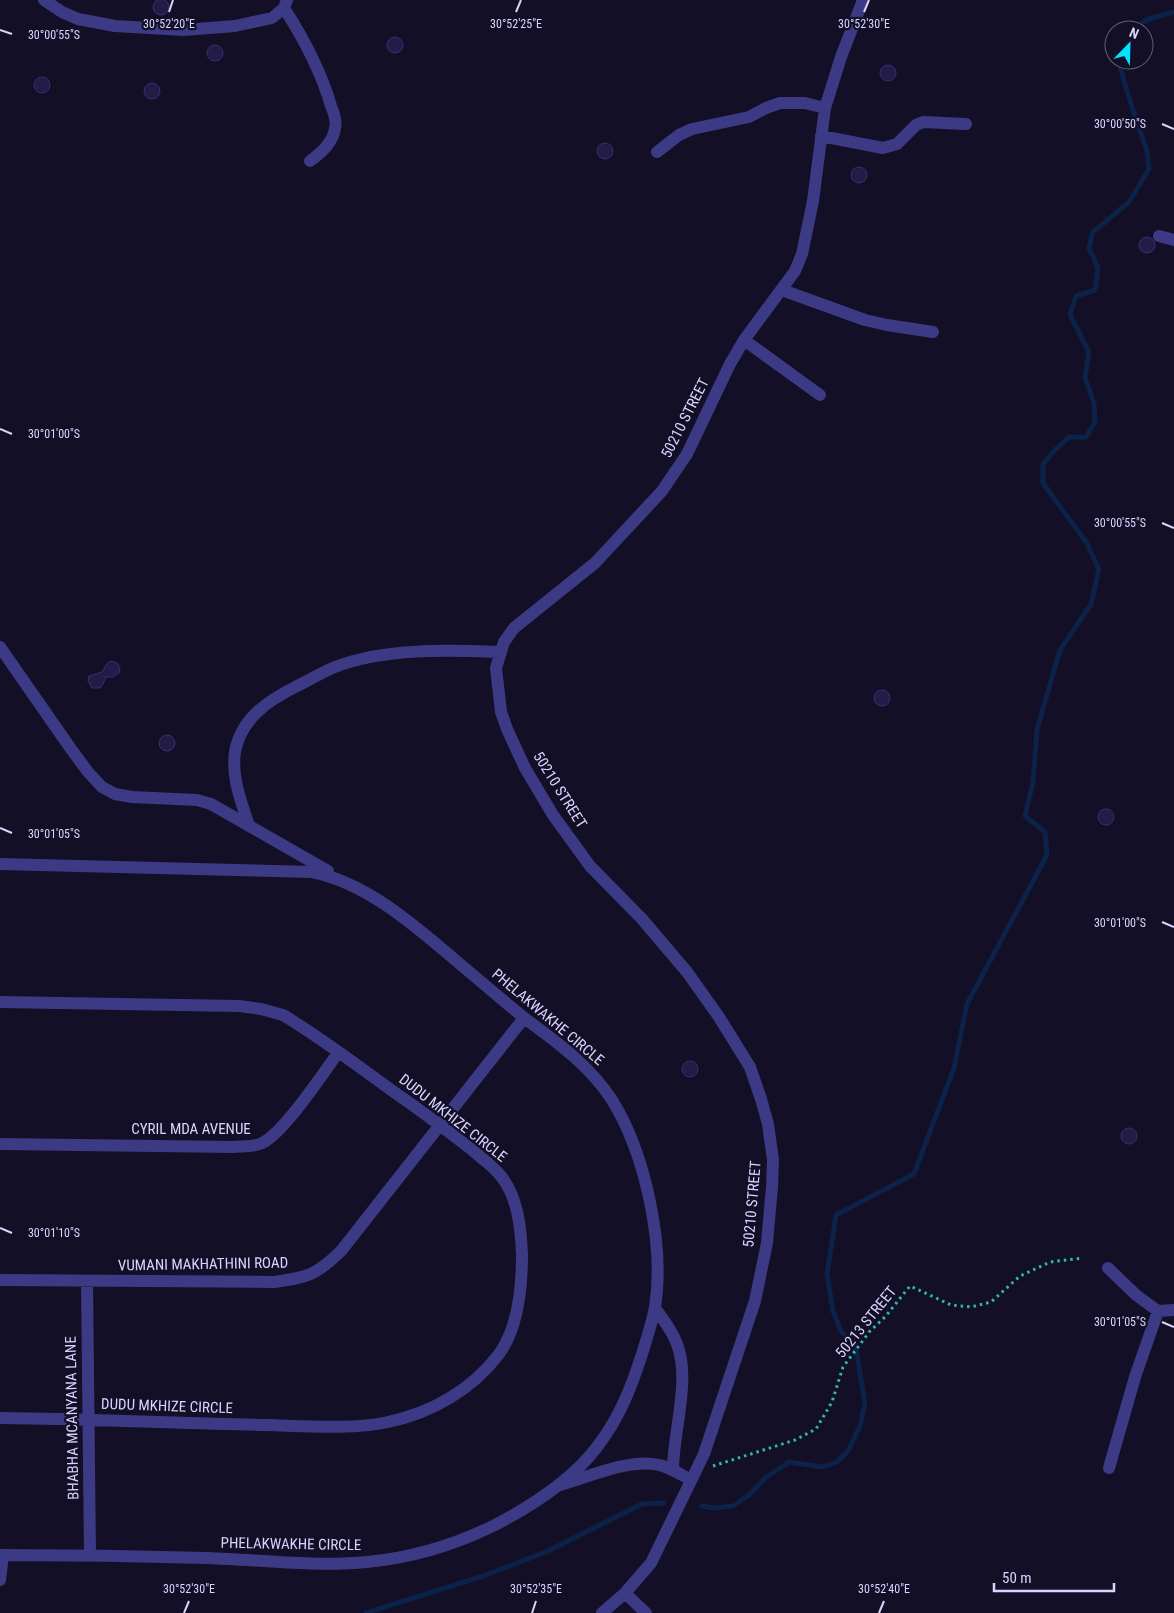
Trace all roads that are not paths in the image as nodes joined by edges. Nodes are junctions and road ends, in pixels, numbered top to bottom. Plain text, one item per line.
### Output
1 (44, 0) edge
2 (863, 0) edge
3 (286, 4) edge
4 (825, 108) junction
5 (966, 124) dead end
6 (821, 136) junction
7 (656, 152) dead end
8 (310, 161) dead end
9 (1159, 236) dead end
10 (1174, 240) edge
11 (782, 290) junction
12 (933, 332) dead end
13 (744, 340) junction
14 (820, 395) dead end
15 (0, 647) edge
16 (500, 652) junction
17 (249, 826) junction
18 (0, 864) edge
19 (344, 880) junction
20 (0, 1002) edge
21 (524, 1018) junction
22 (338, 1053) junction
23 (440, 1124) junction
24 (0, 1144) edge
25 (1108, 1268) dead end
26 (0, 1280) edge
27 (87, 1281) junction
28 (654, 1308) junction
29 (1174, 1310) edge
30 (1158, 1311) junction
31 (0, 1418) edge
32 (89, 1419) junction
33 (1109, 1468) dead end
34 (673, 1470) junction
35 (693, 1476) junction
36 (555, 1487) junction
37 (1, 1555) edge
38 (90, 1555) junction
39 (0, 1580) edge
40 (625, 1593) junction
41 (602, 1613) edge
42 (646, 1613) edge

1 - 3 street
2 - 4 street, 50210 STREET
3 - 8 street
4 - 6 street, 50210 STREET
4 - 7 street
5 - 6 street
6 - 11 street, 50210 STREET
9 - 10 street
11 - 12 street
11 - 13 street, 50210 STREET
13 - 14 street
13 - 16 street, 50210 STREET
15 - 17 street
16 - 17 street
16 - 35 street, 50210 STREET
17 - 19 street
18 - 19 street, PHELAKWAKHE CIRCLE
19 - 21 street, PHELAKWAKHE CIRCLE
20 - 22 street, DUDU MKHIZE CIRCLE
21 - 23 street, VUMANI MAKHATHINI ROAD
21 - 28 street, PHELAKWAKHE CIRCLE
22 - 23 street, DUDU MKHIZE CIRCLE
22 - 24 street, CYRIL MDA AVENUE
23 - 27 street, VUMANI MAKHATHINI ROAD
23 - 32 street, DUDU MKHIZE CIRCLE
25 - 30 street
26 - 27 street, VUMANI MAKHATHINI ROAD
27 - 32 street, BHABHA MCANYANA LANE
28 - 34 street
28 - 36 street, PHELAKWAKHE CIRCLE
29 - 30 street
30 - 33 street
31 - 32 street, DUDU MKHIZE CIRCLE
32 - 38 street, BHABHA MCANYANA LANE
34 - 35 street
34 - 36 street
35 - 40 street, 50210 STREET
36 - 38 street, PHELAKWAKHE CIRCLE
37 - 38 street, PHELAKWAKHE CIRCLE
37 - 39 street
40 - 41 street, 50210 STREET
40 - 42 street

